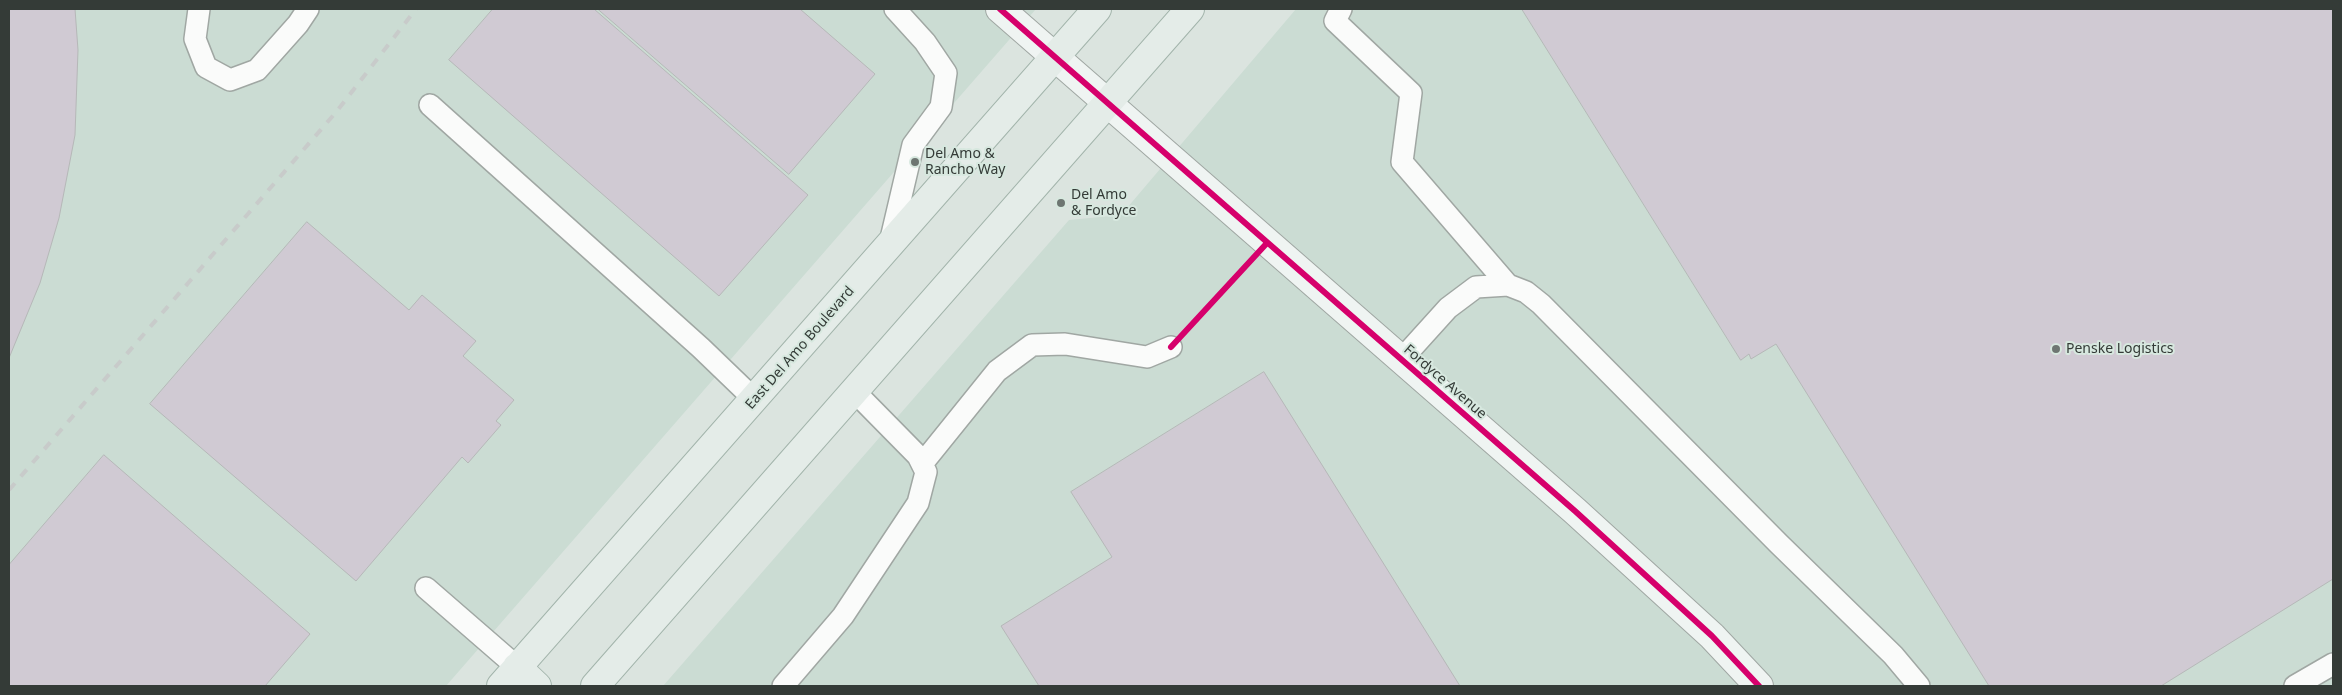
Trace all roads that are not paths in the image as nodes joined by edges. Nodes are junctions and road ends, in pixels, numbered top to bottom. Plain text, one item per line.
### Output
1 (199, 9) edge
2 (308, 9) edge
3 (895, 9) edge
4 (1000, 9) edge
5 (1097, 9) edge
6 (1190, 9) edge
7 (1341, 9) edge
8 (1055, 58) junction
9 (1108, 104) junction
10 (430, 105) dead end
11 (889, 246) junction
12 (1508, 284) junction
13 (1171, 347) dead end
14 (1401, 360) junction
15 (854, 391) junction
16 (755, 400) junction
17 (922, 464) junction
18 (426, 588) dead end
19 (2333, 664) edge
20 (509, 677) edge
21 (599, 684) edge
22 (537, 686) edge
23 (783, 686) edge
24 (1759, 686) edge
25 (1919, 686) edge
26 (2295, 686) edge

1 - 2 lane
3 - 11 lane
4 - 8 street, Fordyce Avenue
5 - 8 main road, East Del Amo Boulevard
6 - 9 main road
7 - 12 lane
8 - 9 street, Fordyce Avenue
8 - 11 main road, East Del Amo Boulevard
9 - 14 street, Fordyce Avenue
9 - 15 main road
10 - 16 lane
11 - 16 main road, East Del Amo Boulevard
12 - 14 lane
12 - 25 lane
13 - 17 lane
14 - 24 street, Fordyce Avenue
15 - 17 lane
15 - 21 main road
16 - 20 main road, East Del Amo Boulevard
17 - 23 lane
18 - 20 lane
19 - 26 lane
20 - 22 main road

